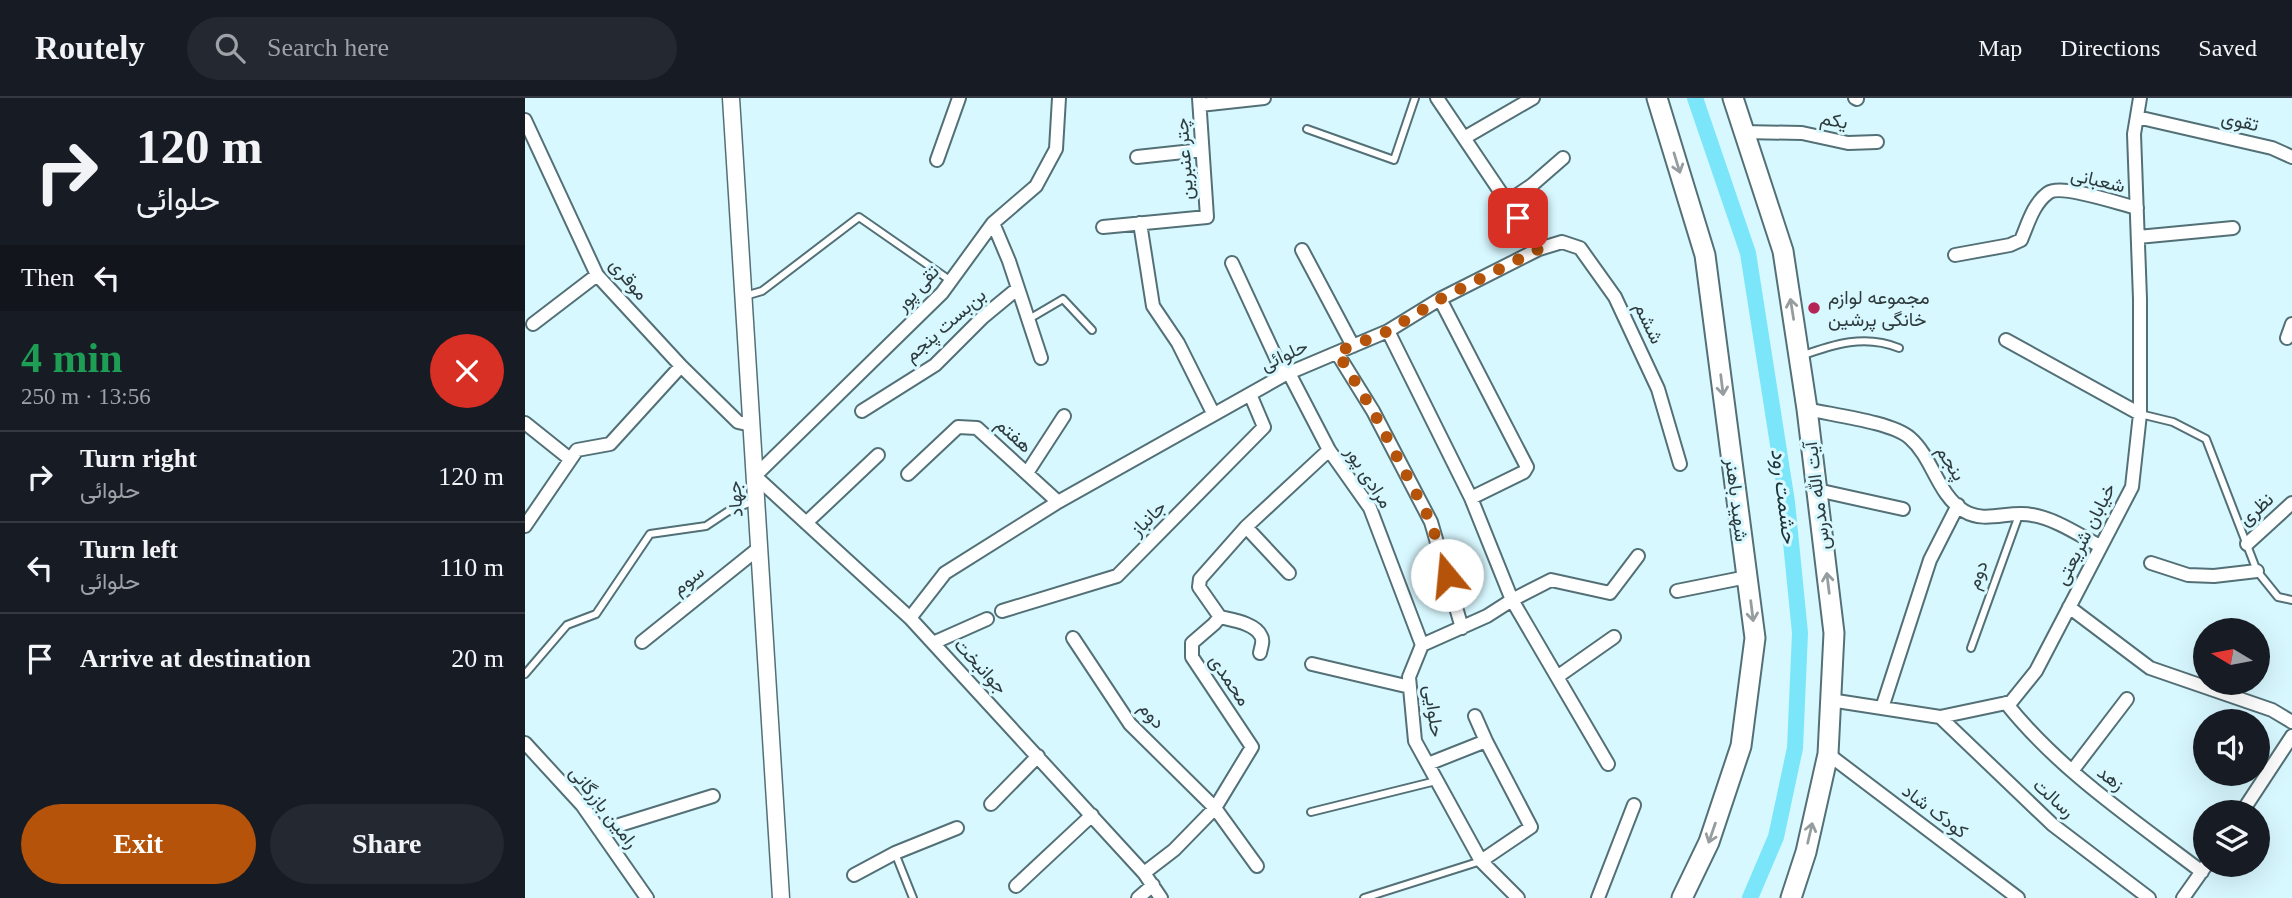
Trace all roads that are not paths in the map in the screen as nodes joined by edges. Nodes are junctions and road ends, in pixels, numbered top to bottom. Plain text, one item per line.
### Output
1 (731, 98) edge
2 (959, 98) edge
3 (1059, 98) edge
4 (1264, 98) edge
5 (1416, 98) edge
6 (1437, 98) edge
7 (1533, 98) edge
8 (1657, 98) edge
9 (1733, 98) edge
10 (2140, 98) edge
11 (1200, 101) edge
12 (2137, 117) junction
13 (525, 120) edge
14 (1307, 129) dead end
15 (1742, 132) junction
16 (1464, 138) junction
17 (1877, 142) dead end
18 (1202, 150) junction
19 (1137, 157) dead end
20 (2292, 157) edge
21 (1563, 158) dead end
22 (937, 160) dead end
23 (1507, 202) junction
24 (2137, 208) junction
25 (993, 223) junction
26 (1140, 223) junction
27 (1103, 227) dead end
28 (2233, 228) dead end
29 (2138, 237) junction
30 (1539, 249) junction
31 (1302, 250) dead end
32 (1955, 255) dead end
33 (1232, 263) dead end
34 (597, 275) junction
35 (951, 281) junction
36 (1017, 289) junction
37 (743, 297) junction
38 (1440, 299) junction
39 (1028, 320) junction
40 (533, 324) dead end
41 (2292, 324) edge
42 (1092, 330) dead end
43 (1388, 331) junction
44 (2287, 338) dead end
45 (2006, 340) dead end
46 (1353, 346) junction
47 (1899, 348) dead end
48 (1337, 352) junction
49 (1799, 356) junction
50 (1041, 358) dead end
51 (681, 366) junction
52 (1286, 374) junction
53 (1250, 394) junction
54 (1807, 409) junction
55 (862, 411) dead end
56 (1213, 413) junction
57 (2140, 414) junction
58 (1064, 416) dead end
59 (525, 423) edge
60 (751, 425) junction
61 (1329, 450) junction
62 (878, 455) dead end
63 (571, 459) junction
64 (1680, 464) dead end
65 (1027, 473) junction
66 (908, 474) dead end
67 (755, 477) junction
68 (1817, 491) junction
69 (1471, 498) junction
70 (756, 500) junction
71 (1058, 502) junction
72 (2292, 503) edge
73 (1958, 505) junction
74 (1903, 509) dead end
75 (2019, 514) junction
76 (806, 523) junction
77 (525, 524) edge
78 (1245, 527) junction
79 (2247, 544) junction
80 (2101, 546) junction
81 (759, 548) junction
82 (1638, 556) dead end
83 (2151, 563) dead end
84 (2257, 571) junction
85 (1289, 573) dead end
86 (1747, 577) junction
87 (1677, 591) dead end
88 (1512, 600) junction
89 (2292, 600) edge
90 (2069, 607) junction
91 (1002, 611) dead end
92 (1220, 617) junction
93 (910, 618) junction
94 (987, 619) dead end
95 (1462, 628) junction
96 (1614, 636) dead end
97 (1073, 638) dead end
98 (642, 642) dead end
99 (933, 643) junction
100 (1422, 645) junction
101 (1971, 648) dead end
102 (1260, 653) dead end
103 (1313, 664) dead end
104 (525, 674) edge
105 (1557, 677) junction
106 (1410, 687) junction
107 (2127, 699) dead end
108 (1830, 700) junction
109 (2006, 703) junction
110 (1882, 708) junction
111 (1475, 716) dead end
112 (1940, 717) junction
113 (2292, 722) edge
114 (2292, 736) edge
115 (1486, 741) junction
116 (525, 743) edge
117 (1828, 754) junction
118 (1038, 755) junction
119 (1429, 764) junction
120 (1608, 764) dead end
121 (2072, 771) junction
122 (1438, 780) junction
123 (713, 796) dead end
124 (2250, 800) edge
125 (991, 804) dead end
126 (1634, 805) dead end
127 (1215, 807) junction
128 (1311, 812) dead end
129 (1092, 815) junction
130 (957, 828) dead end
131 (600, 831) junction
132 (895, 853) junction
133 (2193, 859) edge
134 (1481, 861) junction
135 (1257, 866) dead end
136 (1144, 873) junction
137 (854, 875) dead end
138 (2198, 877) edge
139 (1153, 885) junction
140 (1016, 886) dead end
141 (647, 898) edge
142 (781, 898) edge
143 (913, 898) edge
144 (1138, 898) edge
145 (1161, 898) edge
146 (1364, 898) edge
147 (1518, 898) edge
148 (1598, 898) edge
149 (1682, 898) edge
150 (1791, 898) edge
151 (2018, 898) edge
152 (2149, 898) edge
153 (2183, 898) edge

1 - 37 street, جهاد
2 - 22 street
3 - 25 street, تقی پور
4 - 11 street
5 - 14 lane
6 - 16 street
7 - 16 street
8 -> 86 main road, شهید باهنر
9 - 15 main road, آیت الله مدرس
10 - 12 street, خیابان شریعتی
11 - 18 street, چتر عنبرین
12 - 20 street, تقوی
12 - 24 street, خیابان شریعتی
13 - 34 street, موقری
15 - 17 street, یکم
49 -> 15 main road, آیت الله مدرس
16 - 23 street
18 - 19 street
18 - 26 street, چتر عنبرین
21 - 23 street
23 - 30 street
24 - 29 street, خیابان شریعتی
24 - 32 street, شعبانی
25 - 35 street, تقی پور
25 - 36 street
26 - 27 street
26 - 56 street
28 - 29 street
29 - 57 street, خیابان شریعتی
30 - 38 street, حلوائی
30 - 64 street, ششم
31 - 46 street
33 - 52 street, مرادی پور
34 - 40 street
34 - 51 street, موقری
35 - 37 lane
35 - 67 street, تقی پور
36 - 39 street
36 - 55 street, بن‌بست پنجم
37 - 60 street, جهاد
38 - 43 street, حلوائی
38 - 69 street
39 - 42 lane
39 - 50 street
41 - 44 street
43 - 46 street, حلوائی
43 - 69 street
45 - 57 street
46 - 48 street, حلوائی
47 - 49 lane
48 - 52 street, حلوائی
48 - 95 street
49 - 54 main road, آیت الله مدرس
51 - 60 street, موقری
51 - 63 street
52 - 53 street, حلوائی
52 - 61 street, مرادی پور
53 - 56 street, حلوائی
53 - 91 street, جانباز
54 - 68 main road, آیت الله مدرس
54 - 73 street, پنجم
56 - 71 street, حلوائی
57 - 79 lane
57 - 80 street, خیابان شریعتی
58 - 65 street
59 - 63 street
60 - 67 street, جهاد
61 - 78 street
61 - 100 street, مرادی پور
62 - 76 street
63 - 77 street
65 - 66 street, هفتم
65 - 71 street, هفتم
67 - 70 street, جهاد
67 - 76 street, جوانبخت
68 - 74 street
108 -> 68 main road, آیت الله مدرس
69 - 88 street
70 - 81 street, جهاد
70 - 104 lane
71 - 93 street, حلوائی
72 - 79 street, نظری
73 - 75 street, پنجم
73 - 110 street
75 - 80 street, پنجم
75 - 101 lane, دوم
76 - 93 street, جوانبخت
78 - 85 street
78 - 92 street
79 - 84 lane
80 - 90 street, خیابان شریعتی
81 - 98 street, سوم
81 - 142 street, جهاد
82 - 88 street
83 - 84 street
84 - 89 lane
86 - 87 street
86 -> 149 main road, شهید باهنر
88 - 95 street
88 - 105 street
90 - 109 street, خیابان شریعتی
90 - 113 street
92 - 102 street
92 - 127 street, محمدی
93 - 99 street, جوانبخت
94 - 99 street
95 - 100 street
96 - 105 street
97 - 127 street, دوم
99 - 118 street, جوانبخت
100 - 106 street, حلوایی
103 - 106 street
105 - 120 street
106 - 119 street, حلوایی
107 - 121 street
108 - 110 street
108 - 117 main road, آیت الله مدرس
109 - 112 street
109 - 121 street, زهد
110 - 112 street
111 - 115 street
112 - 152 street, رسالت
114 - 124 street
115 - 119 street
115 - 134 street
116 - 131 street, رامین بازرگانی
150 -> 117 main road, آیت الله مدرس
117 - 151 street, کودک شاد
118 - 125 street
118 - 129 street, جوانبخت
119 - 122 street, حلوایی
121 - 133 street, زهد
122 - 128 lane
122 - 134 street, حلوایی
123 - 131 street
126 - 148 street
127 - 135 street, دوم
127 - 136 street, محمدی
129 - 136 street, جوانبخت
129 - 140 street
130 - 132 street
131 - 141 street, رامین بازرگانی
132 - 137 street
132 - 143 lane
134 - 146 lane
134 - 147 street, حلوایی
136 - 139 street, جوانبخت
138 - 153 street
139 - 144 street
139 - 145 street, جوانبخت

